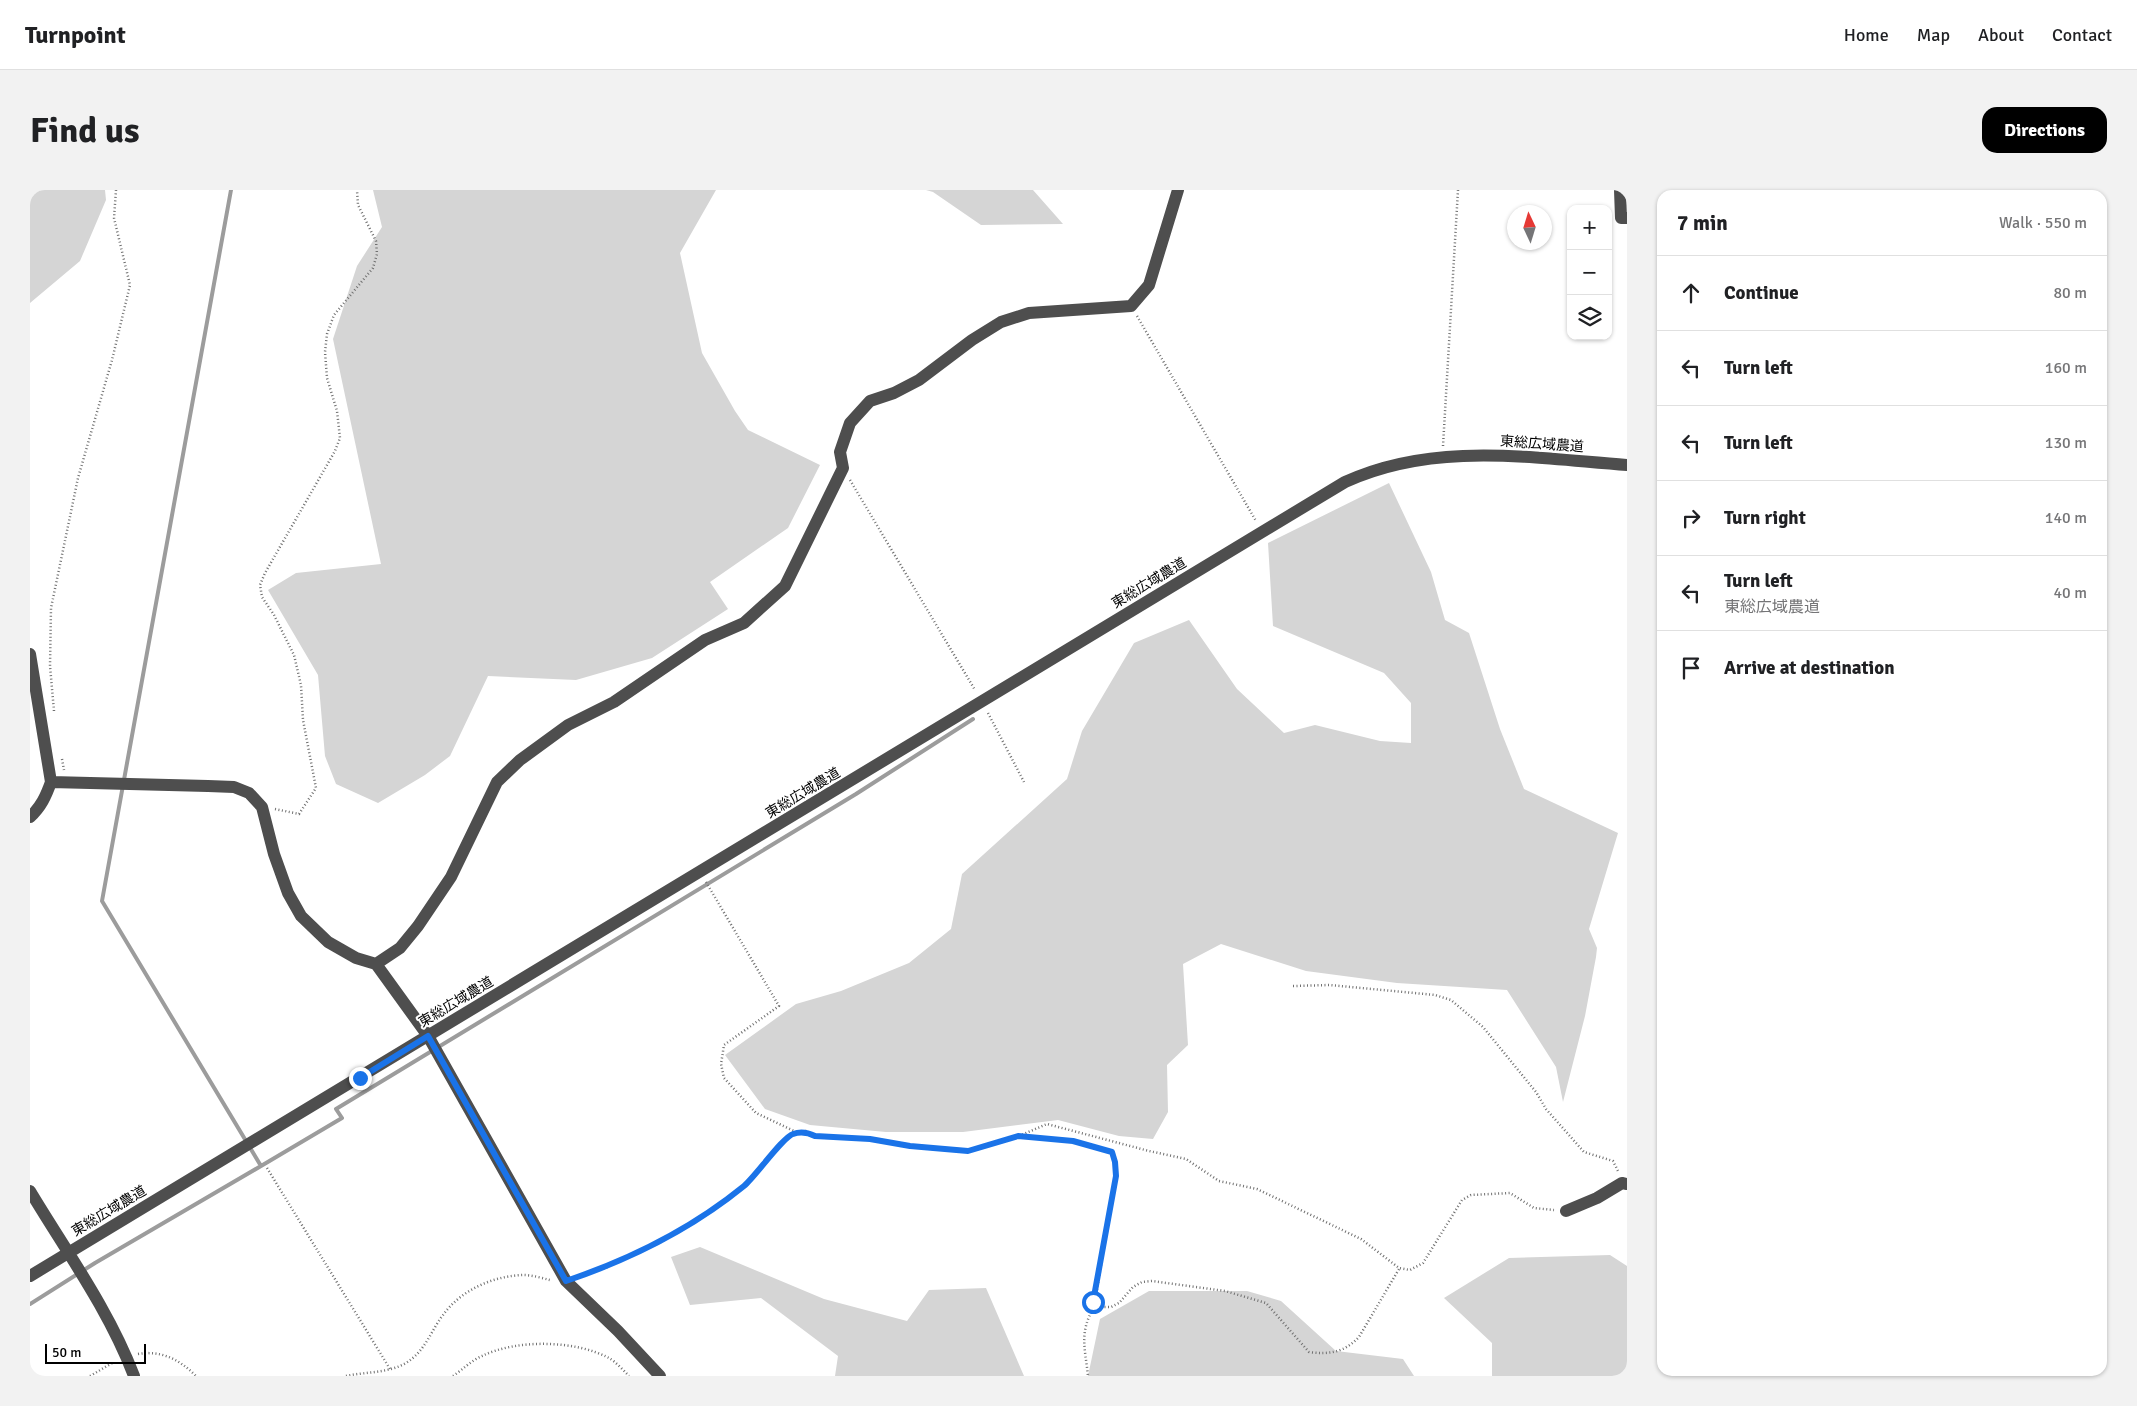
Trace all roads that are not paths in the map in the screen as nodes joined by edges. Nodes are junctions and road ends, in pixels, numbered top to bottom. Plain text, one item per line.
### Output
1 (1178, 190) edge
2 (1620, 190) edge
3 (1627, 218) edge
4 (1627, 464) edge
5 (30, 654) edge
6 (51, 782) junction
7 (30, 817) edge
8 (376, 964) junction
9 (428, 1036) junction
10 (1625, 1184) edge
11 (30, 1191) edge
12 (1566, 1211) road end
13 (67, 1254) junction
14 (30, 1276) edge
15 (134, 1376) edge
16 (660, 1376) edge

1 - 8 street
2 - 3 street
4 - 9 street, 東総広域農道
5 - 6 street
6 - 7 street
6 - 8 street
8 - 9 street
9 - 13 street, 東総広域農道
9 - 16 street
10 - 12 street
11 - 13 street
13 - 14 street, 東総広域農道
13 - 15 street

